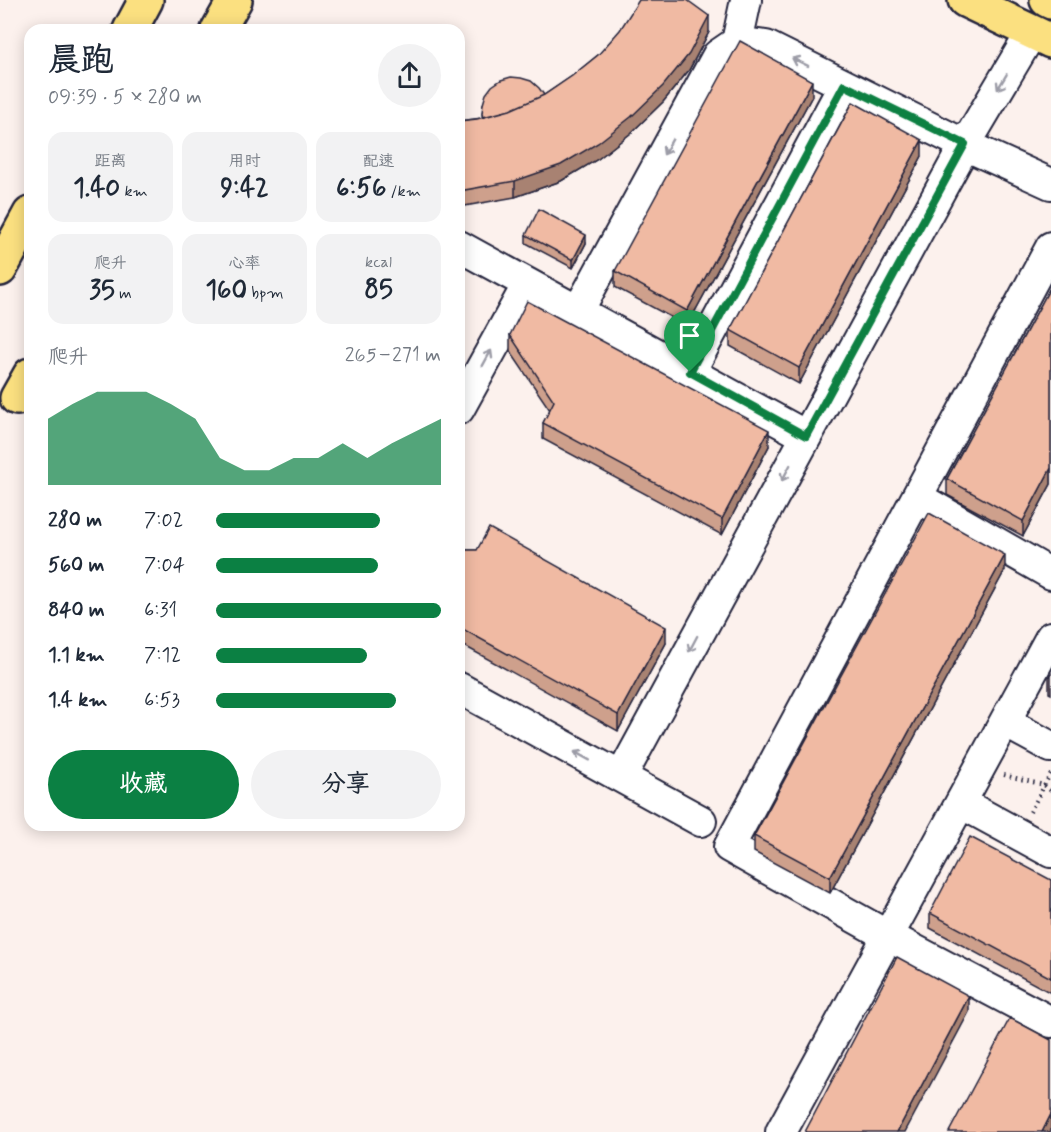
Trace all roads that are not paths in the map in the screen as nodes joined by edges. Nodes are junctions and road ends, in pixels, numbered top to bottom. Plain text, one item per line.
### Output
1 (146, 0) edge
2 (235, 0) edge
3 (746, 0) edge
4 (965, 0) edge
5 (133, 24) edge
6 (221, 24) edge
7 (1042, 36) edge
8 (736, 42) junction
9 (844, 85) junction
10 (965, 144) junction
11 (1051, 184) edge
12 (24, 225) edge
13 (1051, 247) edge
14 (465, 249) edge
15 (0, 269) edge
16 (528, 284) junction
17 (578, 311) junction
18 (690, 372) junction
19 (465, 398) edge
20 (806, 436) junction
21 (917, 497) junction
22 (1051, 574) edge
23 (1051, 637) edge
24 (465, 691) edge
25 (1005, 722) junction
26 (1051, 747) edge
27 (621, 777) junction
28 (961, 803) junction
29 (701, 821) dead end
30 (1051, 852) edge
31 (888, 936) junction
32 (1051, 1022) edge
33 (781, 1132) edge

1 - 5 main road
2 - 6 main road
3 - 8 lane
4 - 7 main road
7 -> 10 lane
9 -> 8 lane
8 -> 17 lane
9 - 10 lane
9 - 18 lane
10 - 11 lane
10 - 20 lane
12 - 15 main road
13 - 21 lane
14 - 16 lane
16 - 17 lane
19 -> 16 lane
17 - 18 lane
18 - 20 lane
20 -> 27 lane
21 - 22 lane
21 - 31 lane
23 - 25 lane
27 -> 24 lane
25 - 26 lane
25 - 28 lane
27 - 29 lane
28 - 30 lane
28 - 31 lane
31 - 32 lane
31 - 33 lane

